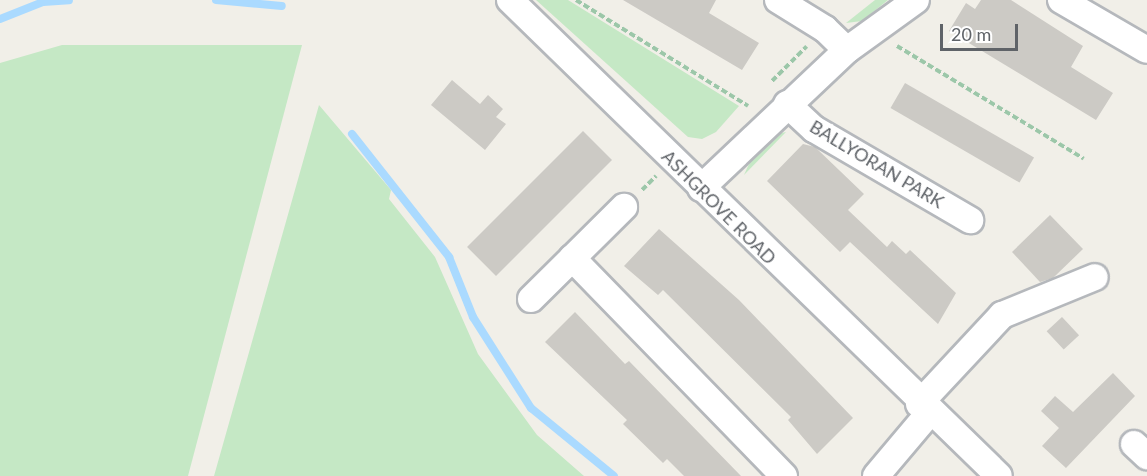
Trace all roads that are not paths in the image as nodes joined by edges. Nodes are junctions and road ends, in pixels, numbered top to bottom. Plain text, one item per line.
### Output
1 (510, 0) edge
2 (778, 0) edge
3 (916, 0) edge
4 (1060, 0) edge
5 (847, 50) junction
6 (1147, 50) edge
7 (787, 104) junction
8 (701, 188) junction
9 (624, 207) road end
10 (970, 220) dead end
11 (572, 258) junction
12 (1095, 277) dead end
13 (531, 299) dead end
14 (924, 409) junction
15 (784, 476) edge
16 (876, 476) edge
17 (999, 476) edge

1 - 8 street, ASHGROVE ROAD
2 - 5 street
3 - 5 street
4 - 6 street
5 - 7 street
7 - 8 street
7 - 10 street, BALLYORAN PARK
8 - 14 street, ASHGROVE ROAD
9 - 11 street
11 - 13 street
11 - 15 street
12 - 14 street
14 - 16 street
14 - 17 street, ASHGROVE ROAD

